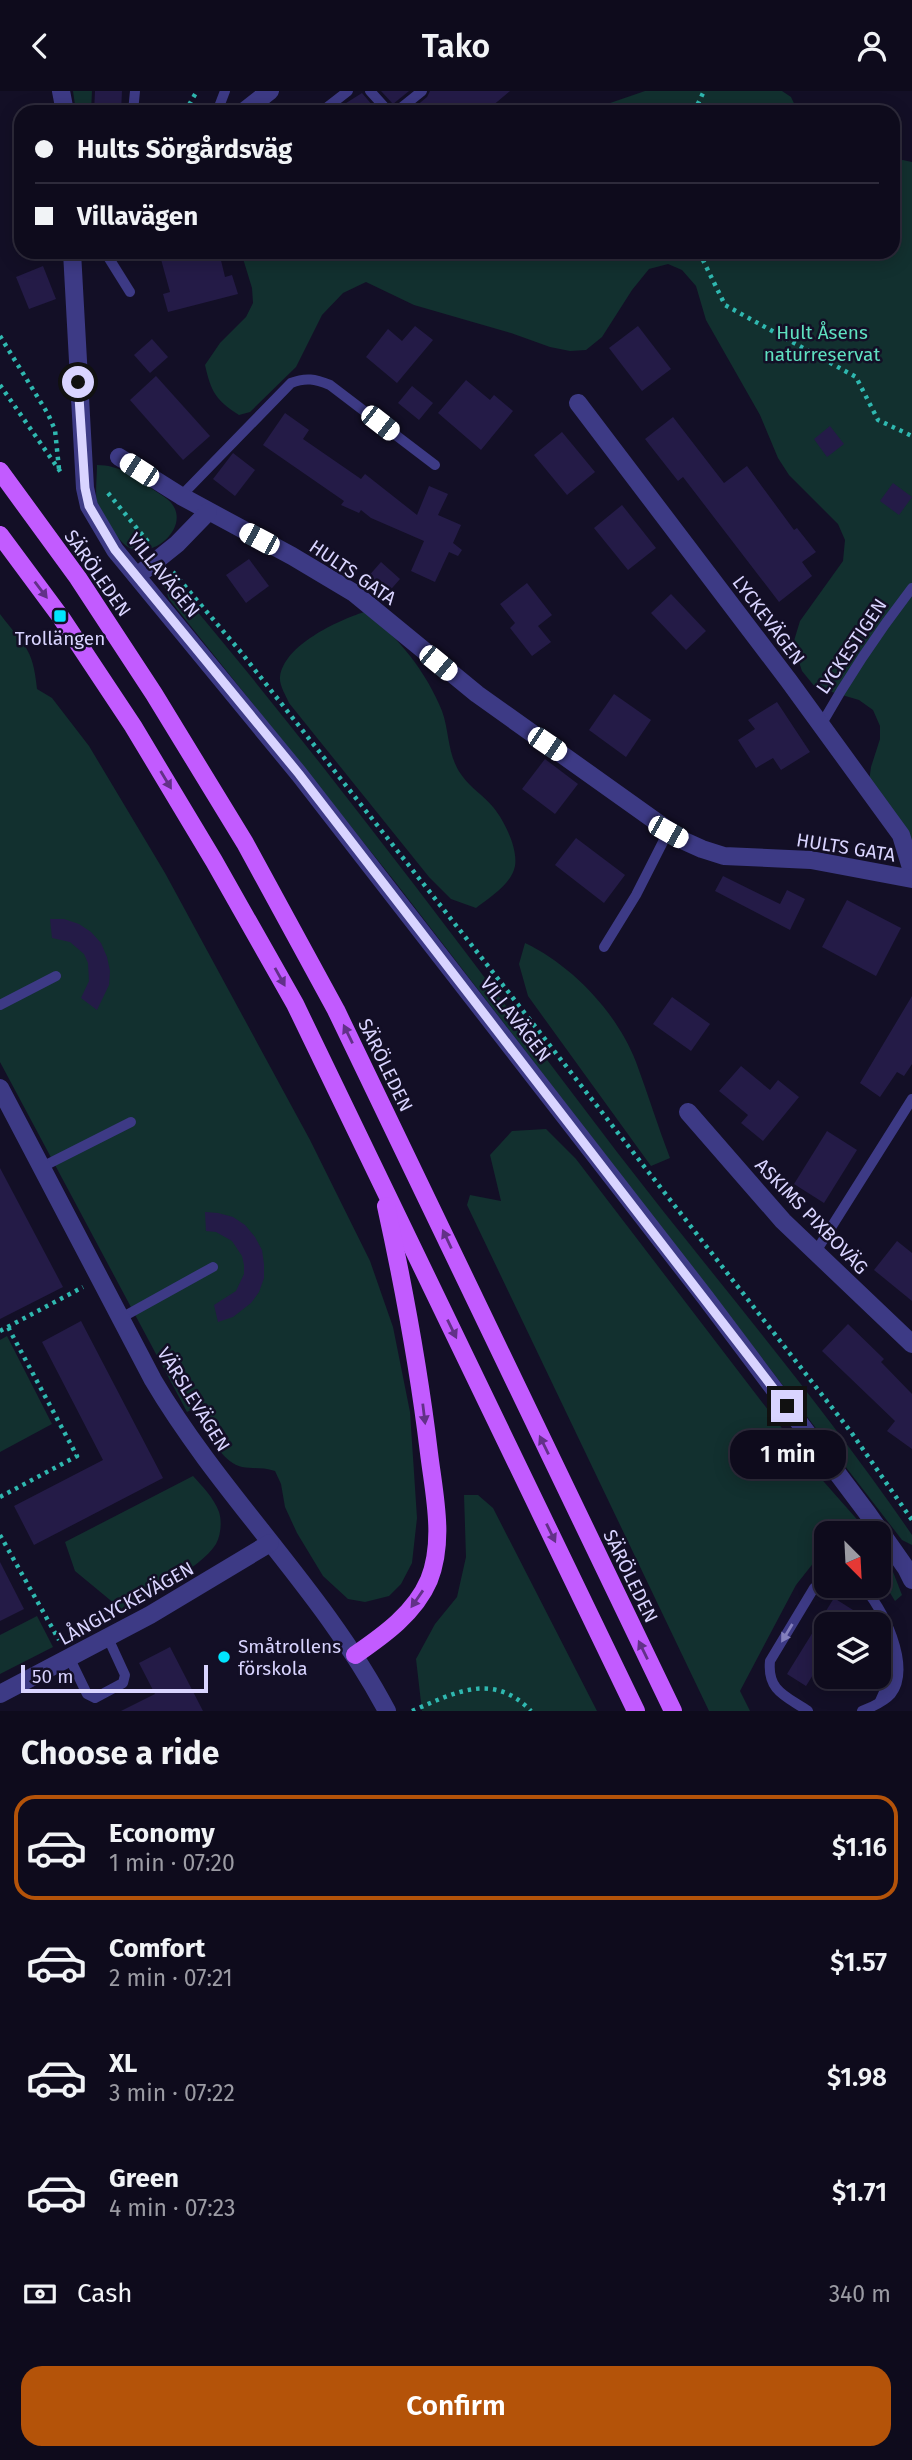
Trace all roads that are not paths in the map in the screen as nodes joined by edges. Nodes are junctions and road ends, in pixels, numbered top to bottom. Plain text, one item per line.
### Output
1 (270, 91) edge
2 (348, 91) edge
3 (370, 91) edge
4 (422, 91) edge
5 (252, 105) edge
6 (330, 105) edge
7 (383, 105) edge
8 (405, 105) edge
9 (72, 259) edge
10 (109, 259) edge
11 (130, 292) dead end
12 (578, 403) dead end
13 (119, 457) dead end
14 (435, 465) dead end
15 (0, 471) edge
16 (181, 496) junction
17 (208, 512) junction
18 (0, 535) edge
19 (137, 576) junction
20 (912, 588) edge
21 (821, 725) junction
22 (668, 832) junction
23 (912, 871) edge
24 (912, 879) edge
25 (604, 947) dead end
26 (55, 976) dead end
27 (0, 1005) edge
28 (0, 1088) edge
29 (912, 1099) edge
30 (688, 1112) dead end
31 (131, 1122) dead end
32 (42, 1167) junction
33 (380, 1179) junction
34 (815, 1252) junction
35 (213, 1268) dead end
36 (121, 1318) junction
37 (912, 1344) edge
38 (270, 1543) junction
39 (910, 1570) edge
40 (814, 1588) edge
41 (871, 1598) edge
42 (108, 1638) junction
43 (355, 1655) junction
44 (70, 1659) junction
45 (886, 1689) edge
46 (0, 1694) edge
47 (879, 1703) junction
48 (387, 1711) edge
49 (636, 1711) edge
50 (673, 1711) edge
51 (808, 1711) edge
52 (862, 1711) edge

1 - 5 street
2 - 6 lane
3 - 7 lane
4 - 8 lane
9 - 19 street, VILLAVÄGEN
10 - 11 lane
12 - 21 street, LYCKEVÄGEN
13 - 16 street, HULTS GATA
14 - 16 lane
50 -> 15 main road, SÄRÖLEDEN
16 - 17 street, HULTS GATA
17 - 19 street
17 - 22 street, HULTS GATA
18 -> 33 main road
19 - 39 street, VILLAVÄGEN
20 - 21 lane, LYCKESTIGEN
21 - 23 street, LYCKEVÄGEN
22 - 24 street, HULTS GATA
22 - 25 lane
26 - 27 lane
28 - 32 street, VÄRSLEVÄGEN
29 - 34 lane
30 - 34 street, ASKIMS PIXBOVÄG
31 - 32 lane
32 - 36 street, VÄRSLEVÄGEN
33 -> 43 main road
33 -> 49 main road
34 - 37 street, ASKIMS PIXBOVÄG
35 - 36 lane
36 - 38 street, VÄRSLEVÄGEN
38 - 42 street, LÅNGLYCKEVÄGEN
38 - 43 street, VÄRSLEVÄGEN
40 -> 51 lane
41 - 47 lane
42 - 44 street, LÅNGLYCKEVÄGEN
42 - 44 lane
43 - 48 street, VÄRSLEVÄGEN
44 - 46 street, LÅNGLYCKEVÄGEN
45 - 47 lane
47 - 52 lane

